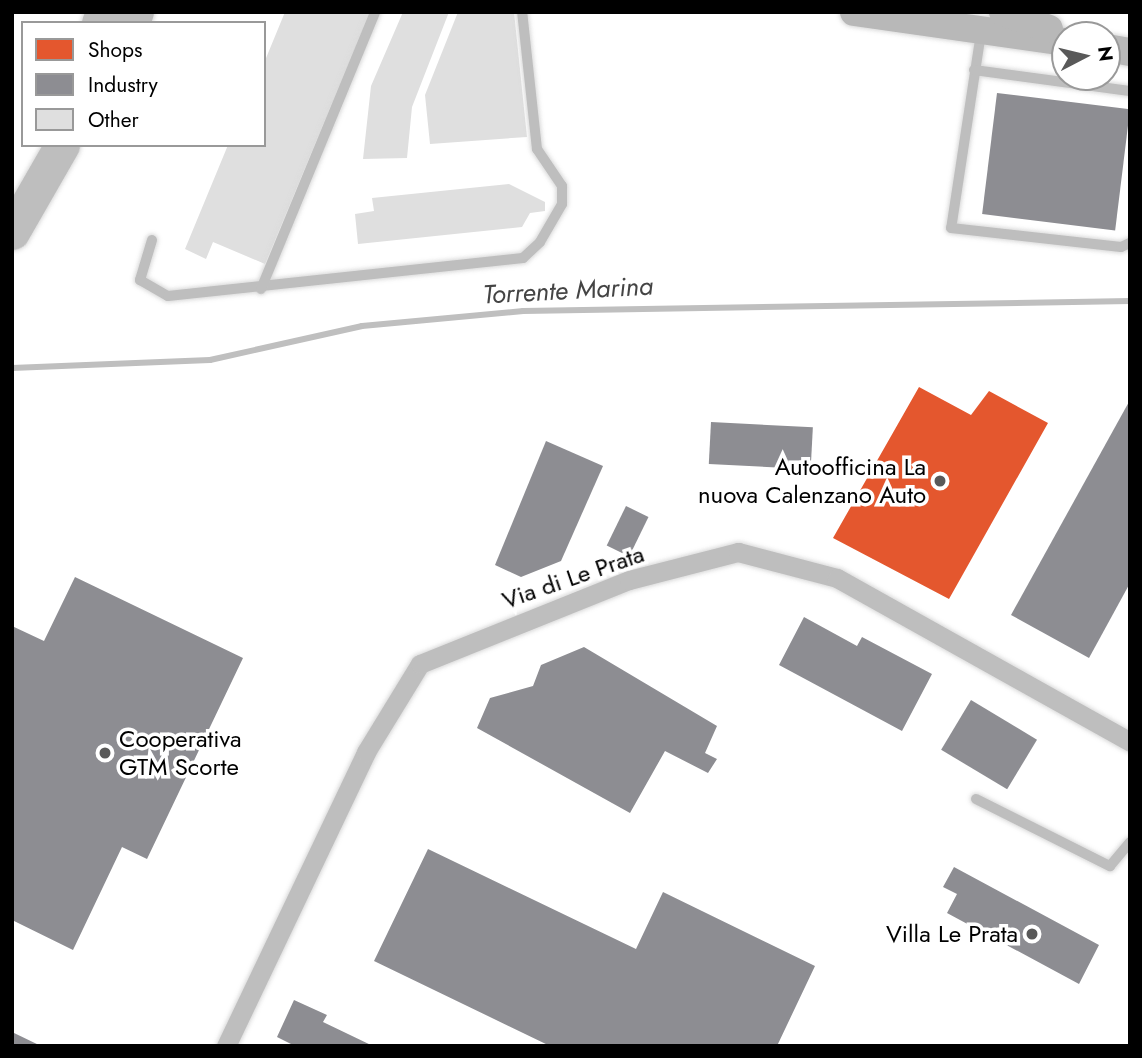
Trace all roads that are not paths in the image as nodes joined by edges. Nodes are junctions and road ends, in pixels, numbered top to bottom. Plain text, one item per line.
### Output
1 (375, 12) edge
2 (522, 12) edge
3 (854, 12) edge
4 (1003, 12) edge
5 (1051, 30) edge
6 (981, 33) junction
7 (1051, 40) edge
8 (974, 70) junction
9 (1130, 91) edge
10 (36, 147) edge
11 (46, 147) edge
12 (61, 147) edge
13 (12, 228) edge
14 (152, 240) dead end
15 (1130, 243) edge
16 (261, 289) junction
17 (1130, 742) edge
18 (976, 799) dead end
19 (1130, 842) edge
20 (226, 1046) edge

1 - 16 lane
2 - 16 lane
3 - 6 street
4 - 5 street
6 - 7 street
6 - 8 lane
8 - 9 lane
8 - 15 lane
10 - 13 highway
11 - 13 highway
12 - 13 highway
14 - 16 lane
17 - 20 street, Via di Le Prata
18 - 19 lane

